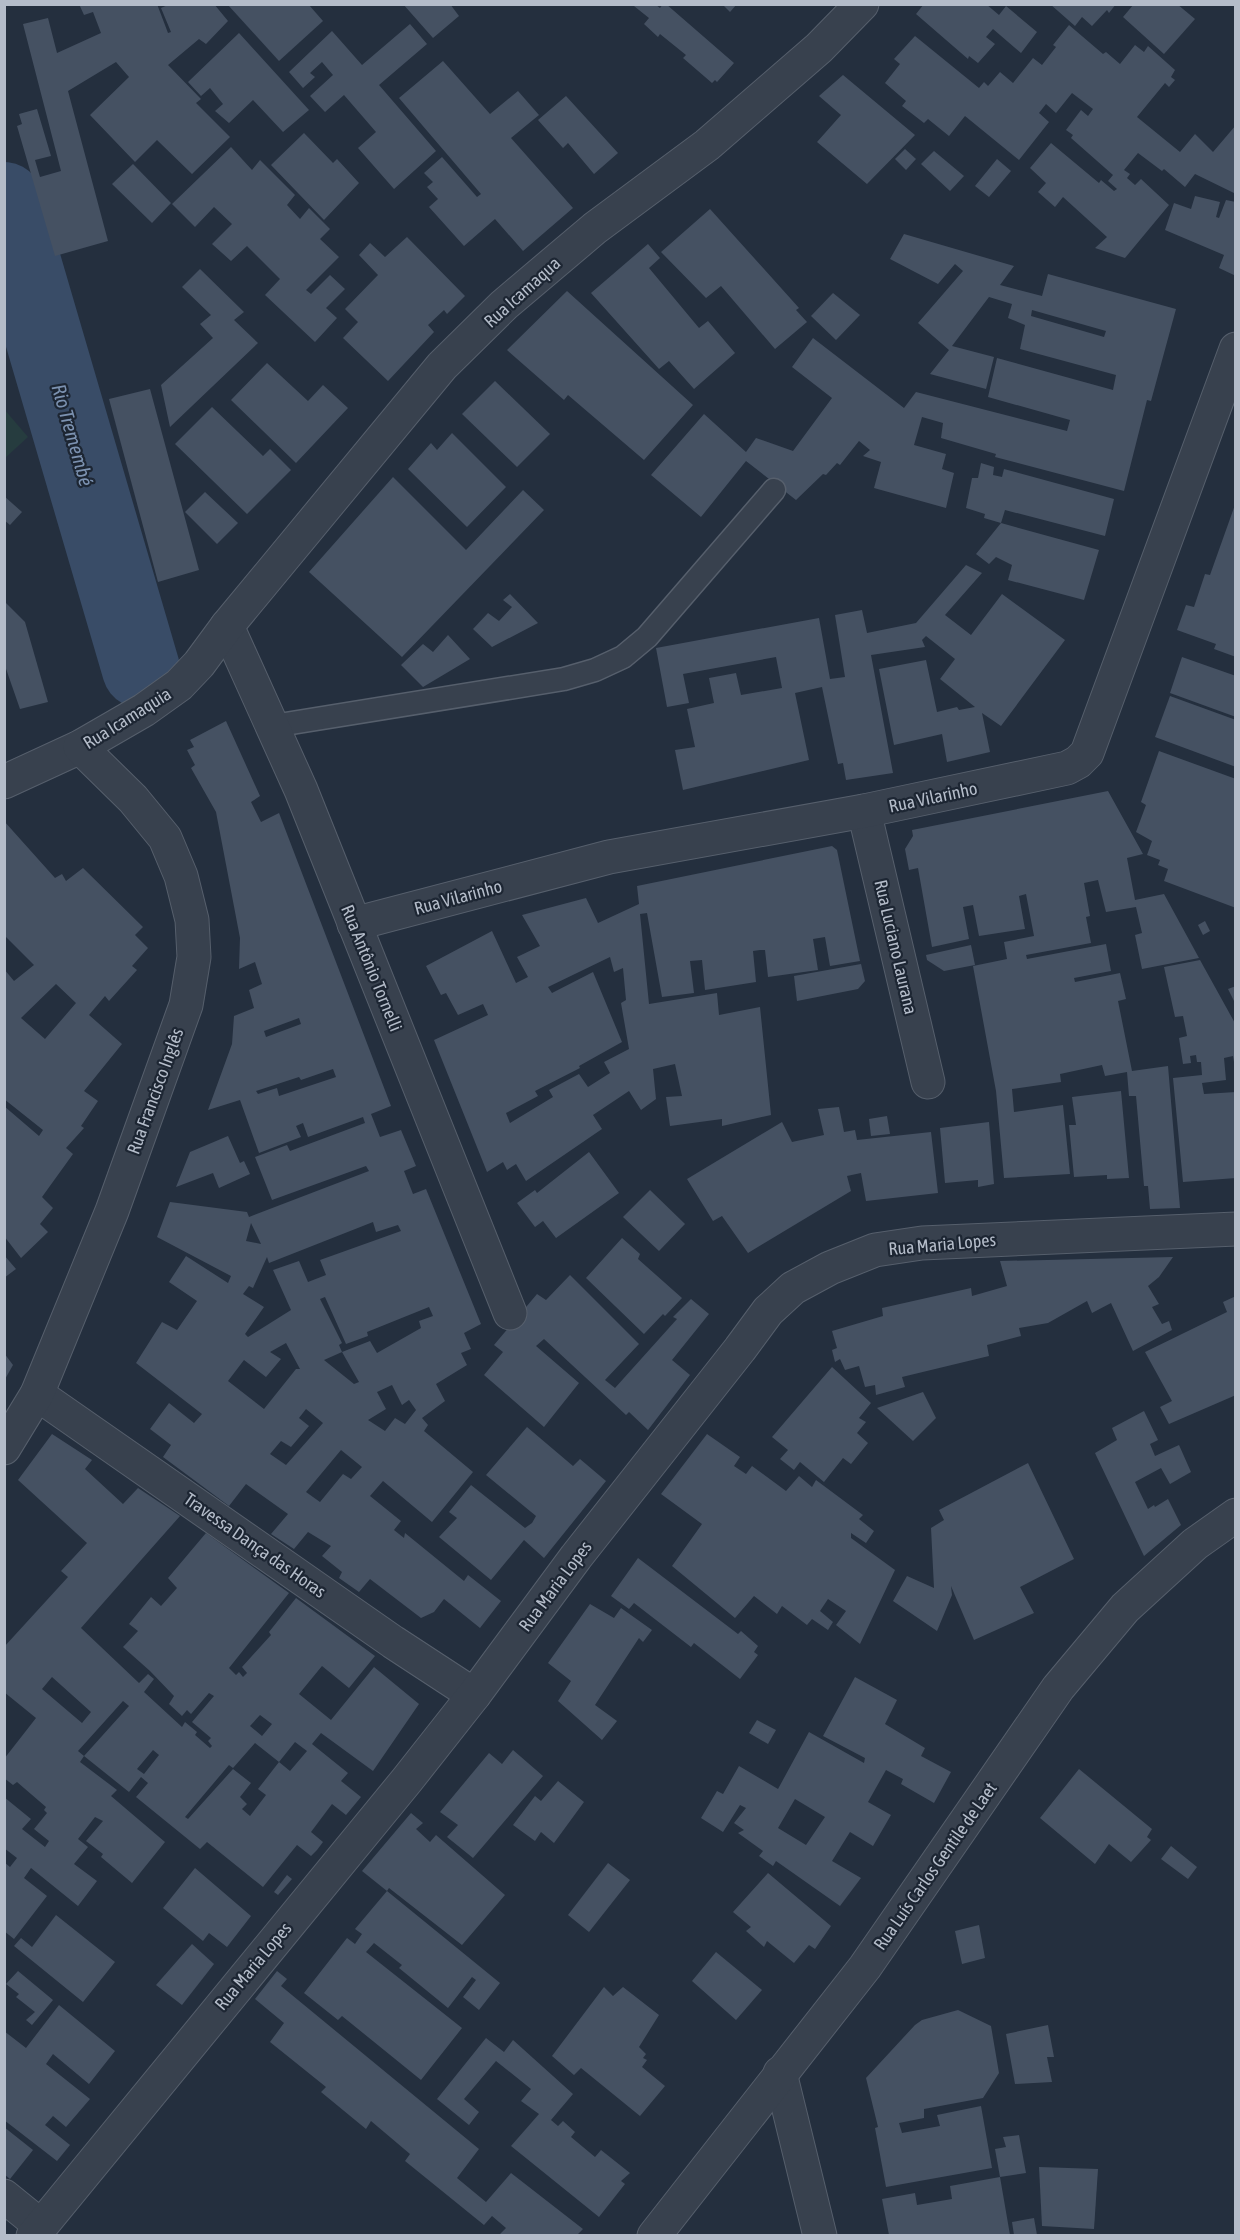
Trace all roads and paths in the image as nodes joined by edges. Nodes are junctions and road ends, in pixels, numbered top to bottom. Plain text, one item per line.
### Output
1 (862, 4) edge
2 (1236, 349) edge
3 (774, 490) dead end
4 (227, 626) junction
5 (273, 726) junction
6 (80, 747) junction
7 (4, 782) edge
8 (864, 812) junction
9 (354, 924) junction
10 (928, 1082) dead end
11 (1236, 1229) edge
12 (510, 1313) dead end
13 (37, 1394) junction
14 (4, 1448) edge
15 (1236, 1515) edge
16 (474, 1695) junction
17 (780, 2073) junction
18 (4, 2196) edge
19 (37, 2231) edge
20 (654, 2235) edge
21 (820, 2235) edge

1 - 4 street, Rua Icamaqua
2 - 8 street, Rua Vilarinho
3 - 5 lane
4 - 5 street, Rua Antônio Tornelli
4 - 6 street, Rua Icamaquia
5 - 9 street, Rua Antônio Tornelli
6 - 7 street, Rua Icamaquia
6 - 13 street, Rua Francisco Inglês
8 - 9 street, Rua Vilarinho
8 - 10 street, Rua Luciano Laurana
9 - 12 street, Rua Antônio Tornelli
11 - 16 street, Rua Maria Lopes
13 - 14 street, Rua Francisco Inglês
13 - 16 street, Travessa Dança das Horas
15 - 17 street, Rua Luís Carlos Gentile de Laet
16 - 19 street, Rua Maria Lopes
17 - 20 street, Rua Luís Carlos Gentile de Laet
17 - 21 street
18 - 19 street

